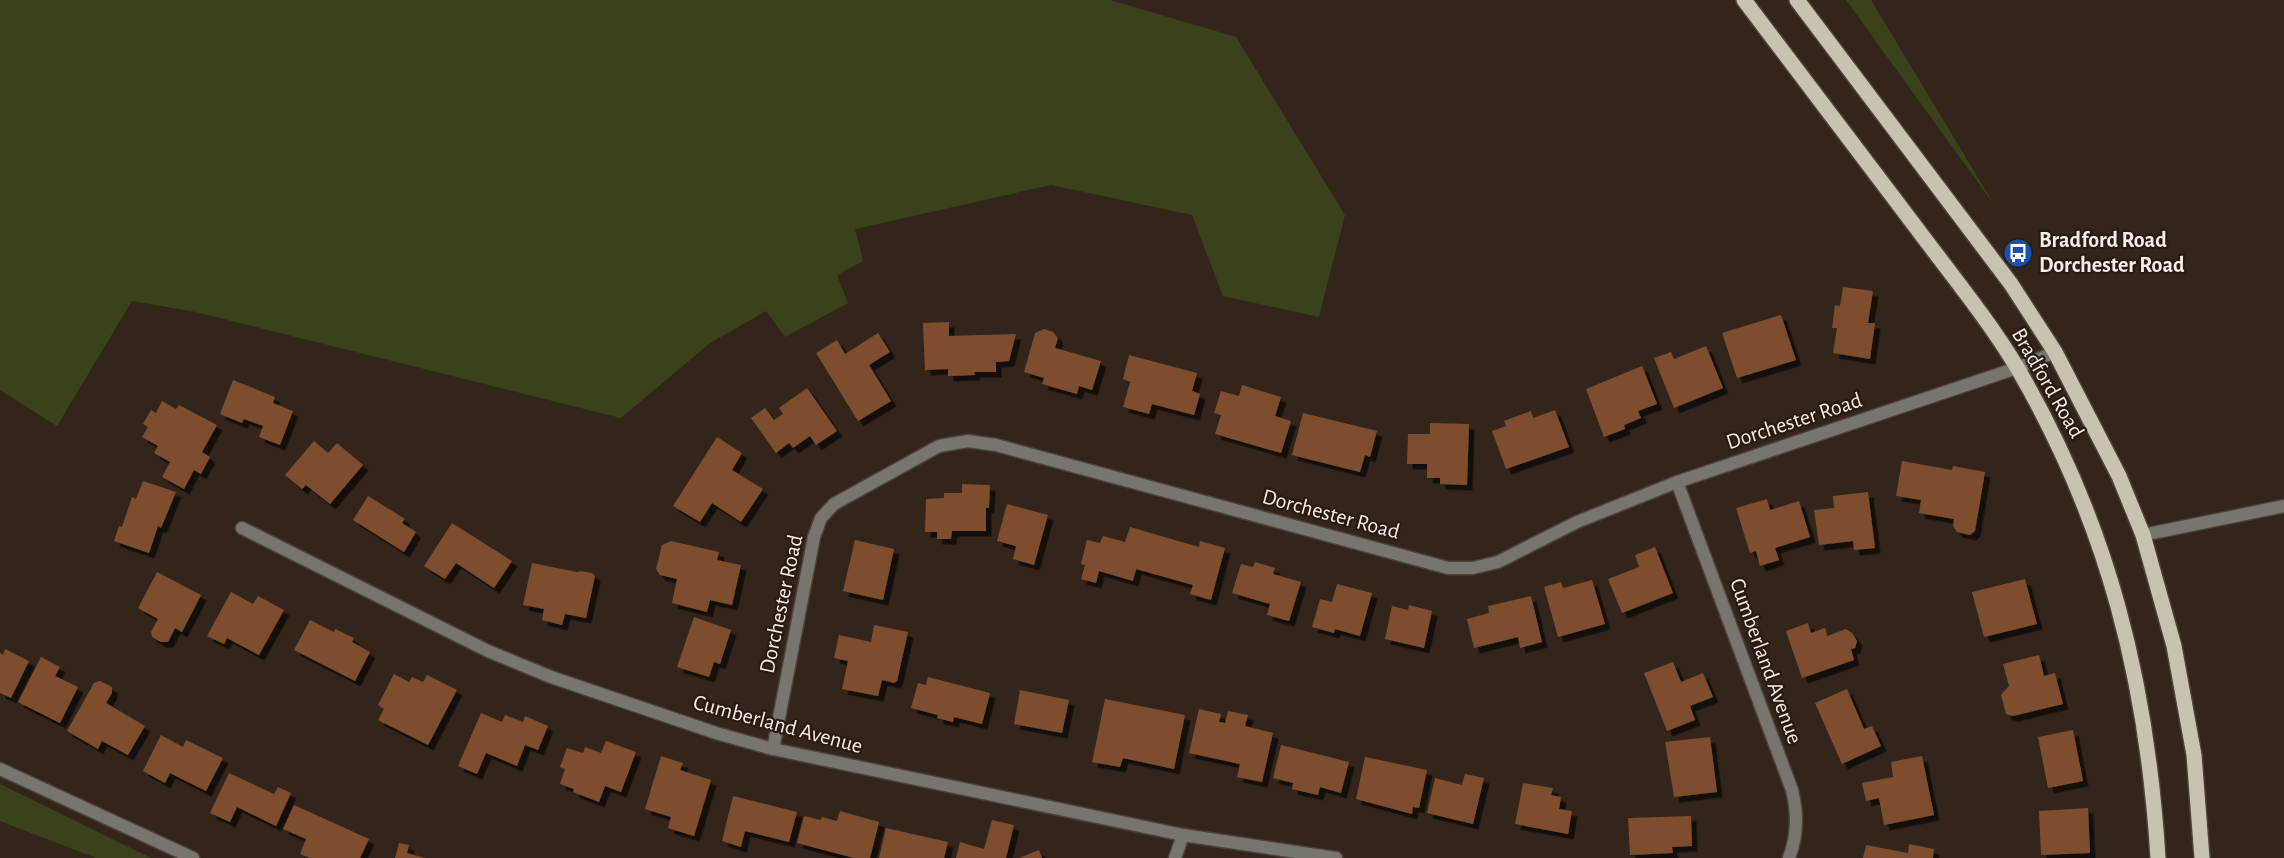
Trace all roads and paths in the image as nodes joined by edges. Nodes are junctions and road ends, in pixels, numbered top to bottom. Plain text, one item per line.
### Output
1 (1744, 0) edge
2 (1797, 0) edge
3 (2055, 352) junction
4 (2017, 368) junction
5 (1677, 482) junction
6 (2284, 506) edge
7 (242, 528) dead end
8 (2143, 535) junction
9 (773, 749) junction
10 (0, 769) edge
11 (1183, 835) junction
12 (193, 858) edge
13 (1175, 858) edge
14 (1336, 858) edge
15 (1789, 858) edge
16 (2158, 858) edge
17 (2202, 858) edge

1 - 4 main road, Bradford Road
2 - 3 main road, Bradford Road
3 - 4 street, Dorchester Road
3 - 8 main road, Bradford Road
4 - 5 street, Dorchester Road
4 - 16 main road, Bradford Road
5 - 9 street, Dorchester Road
5 - 15 street, Cumberland Avenue
6 - 8 street
7 - 9 street, Cumberland Avenue
8 - 17 main road, Bradford Road
9 - 11 street, Cumberland Avenue
10 - 12 street
11 - 13 street
11 - 14 street, Cumberland Avenue

